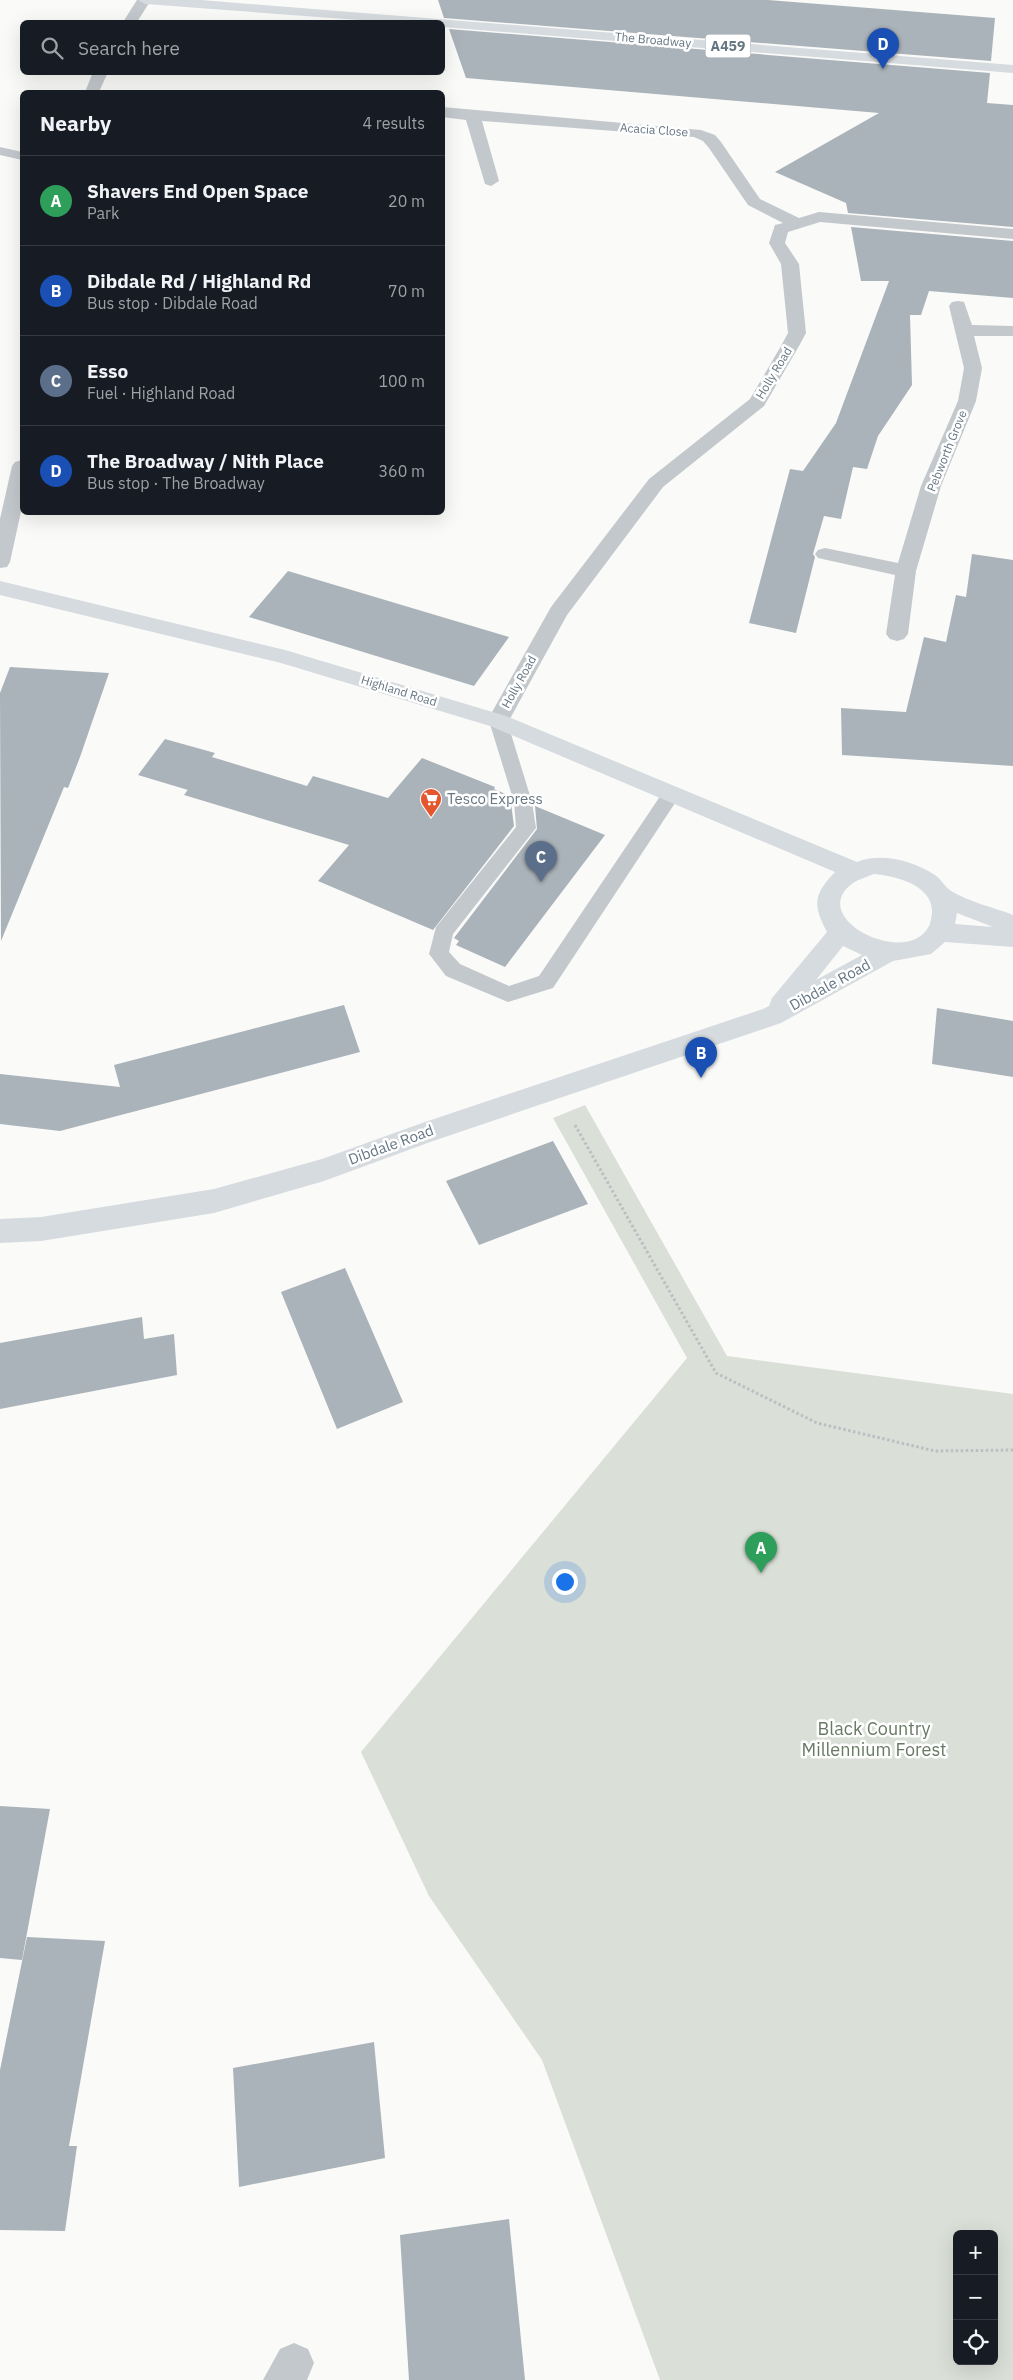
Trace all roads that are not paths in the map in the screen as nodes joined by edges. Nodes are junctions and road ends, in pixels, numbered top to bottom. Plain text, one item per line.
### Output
1 (145, 0) edge
2 (131, 20) edge
3 (410, 20) edge
4 (445, 23) edge
5 (1013, 69) edge
6 (100, 75) edge
7 (93, 90) edge
8 (445, 112) edge
9 (473, 116) junction
10 (0, 151) edge
11 (20, 156) edge
12 (491, 181) dead end
13 (796, 223) junction
14 (1013, 234) edge
15 (958, 306) dead end
16 (964, 330) junction
17 (1013, 331) edge
18 (20, 475) edge
19 (825, 554) dead end
20 (0, 562) edge
21 (906, 571) junction
22 (0, 588) edge
23 (897, 634) dead end
24 (498, 721) junction
25 (672, 794) junction
26 (783, 840) junction
27 (854, 870) junction
28 (833, 886) junction
29 (942, 897) junction
30 (1013, 925) edge
31 (841, 932) junction
32 (939, 932) junction
33 (1013, 938) edge
34 (887, 953) junction
35 (772, 1016) junction
36 (0, 1231) edge

1 - 2 street
1 - 3 main road
4 - 5 main road, The Broadway / A459
6 - 7 street
8 - 9 street, Acacia Close
9 - 12 street
9 - 13 street, Acacia Close
10 - 11 lane
13 - 14 street, Holly Road
13 - 24 street, Holly Road
15 - 16 street, Pebworth Grove
16 - 17 street
16 - 21 street, Pebworth Grove
18 - 20 street
19 - 21 street
21 - 23 street, Pebworth Grove
22 - 24 main road, Highland Road
24 - 25 main road, Highland Road
24 - 25 lane
25 - 26 main road, Highland Road
26 - 27 main road, Highland Road
26 - 28 main road, Highland Road
27 - 28 main road
27 - 29 main road
28 - 31 main road
29 - 30 main road
29 - 32 main road
31 - 34 main road
31 - 35 main road, Dibdale Road
32 - 33 main road
32 - 34 main road
34 - 35 main road, Dibdale Road
35 - 36 main road, Dibdale Road

